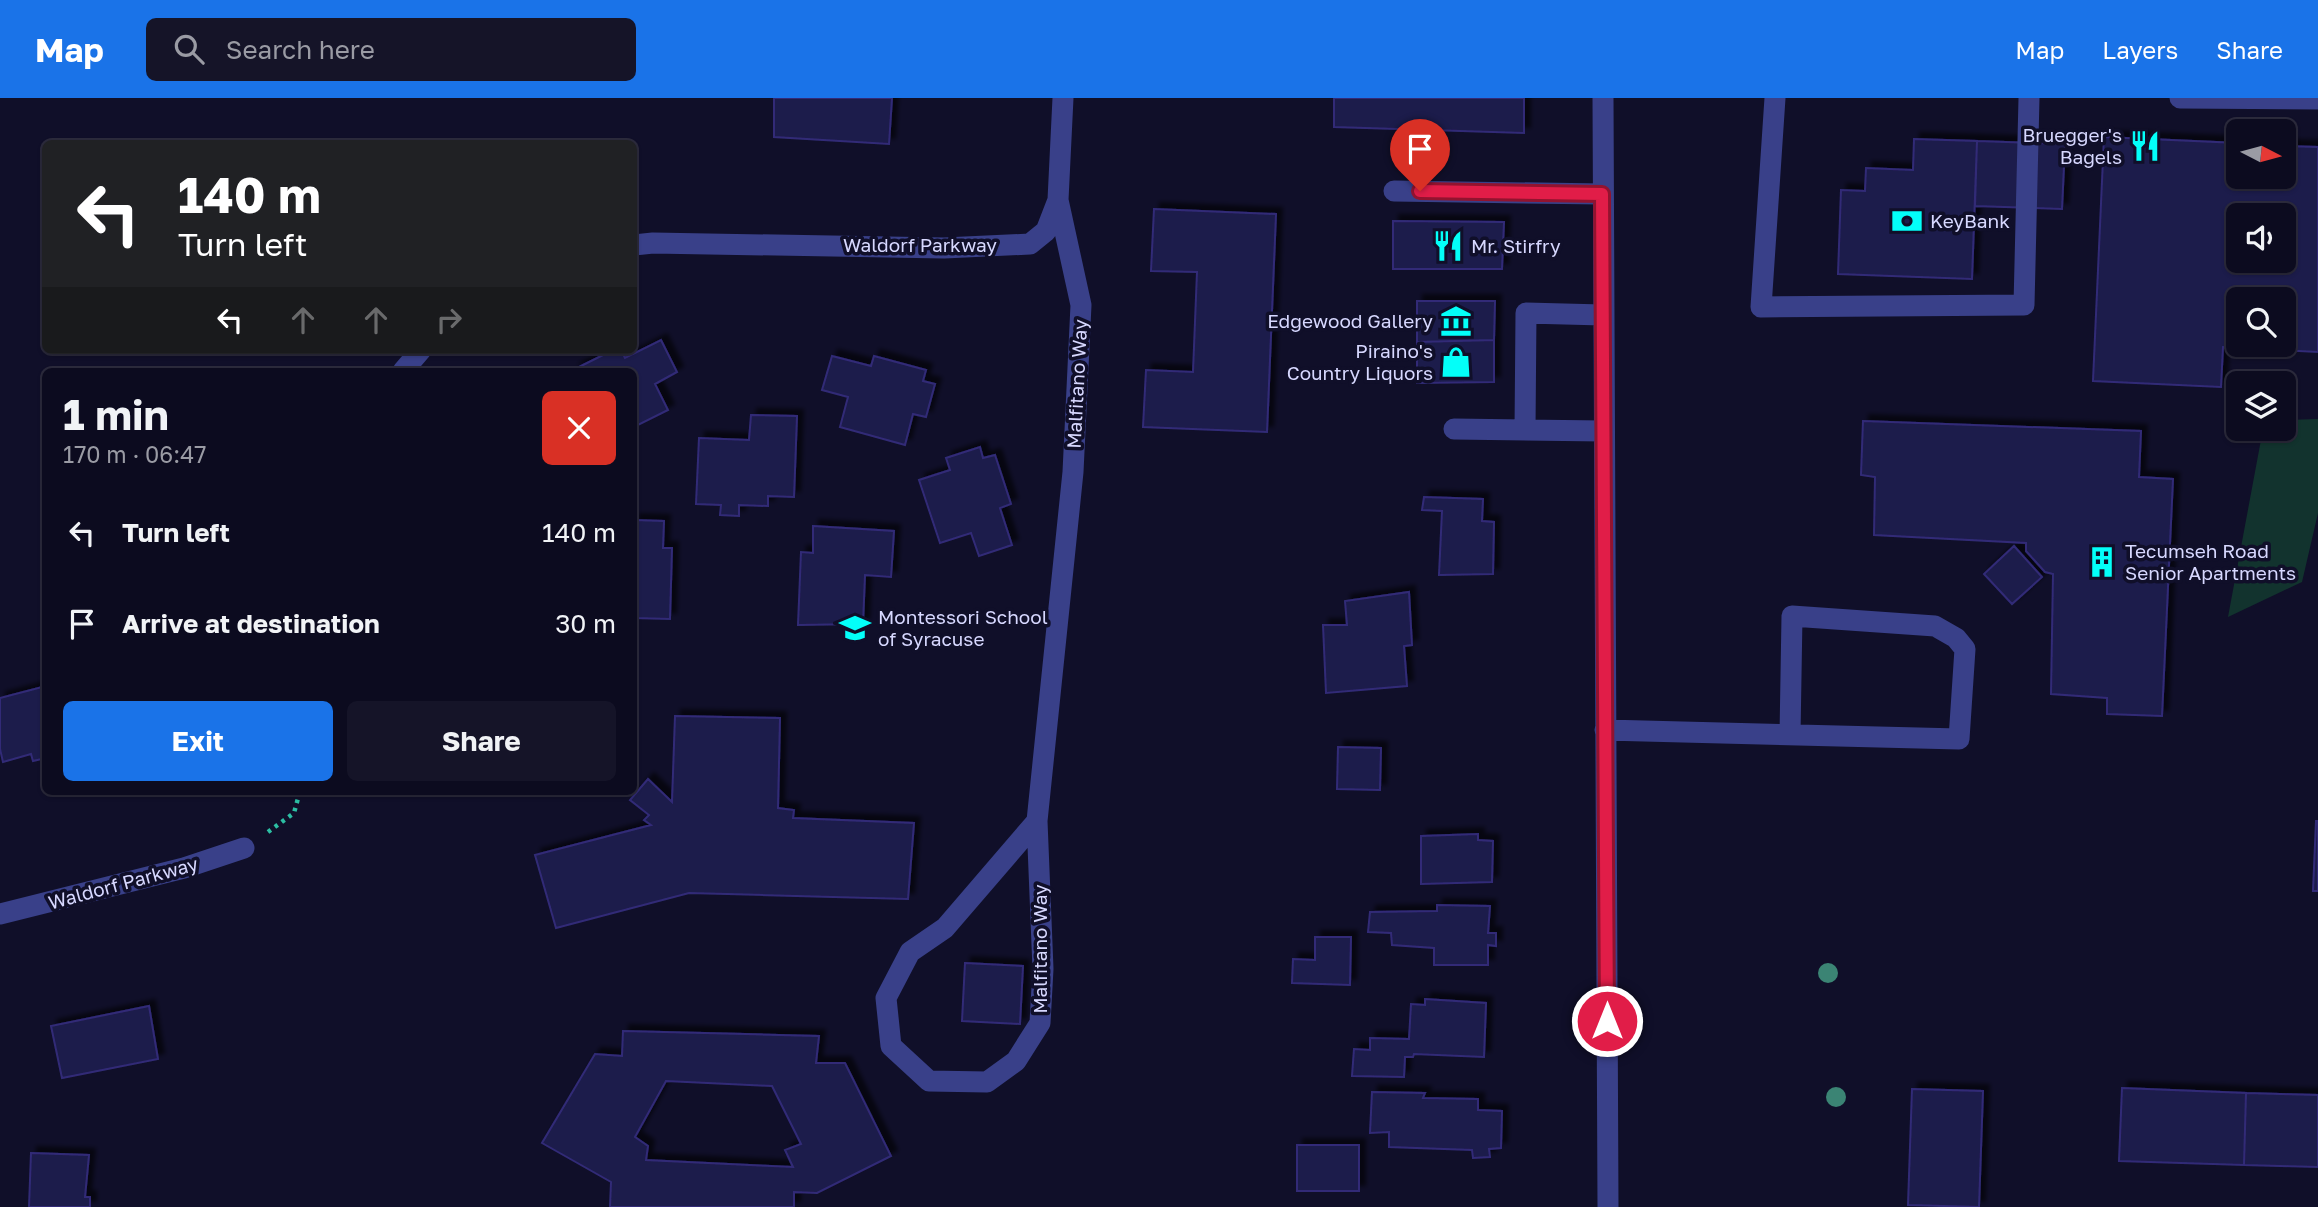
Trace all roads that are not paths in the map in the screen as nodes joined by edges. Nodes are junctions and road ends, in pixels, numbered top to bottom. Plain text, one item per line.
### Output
1 (1063, 98) edge
2 (1603, 98) edge
3 (1775, 98) edge
4 (2029, 98) edge
5 (2180, 98) edge
6 (2318, 99) edge
7 (1394, 191) dead end
8 (1602, 194) junction
9 (1058, 200) junction
10 (643, 244) edge
11 (1603, 315) junction
12 (418, 354) edge
13 (406, 368) edge
14 (1454, 429) dead end
15 (1525, 430) junction
16 (1603, 431) junction
17 (1605, 730) junction
18 (1790, 735) junction
19 (1037, 821) junction
20 (244, 848) road end
21 (0, 914) edge
22 (1608, 1207) edge

1 - 9 street, Waldorf Parkway
2 - 8 street
3 - 4 street
5 - 6 street
7 - 8 street
8 - 11 street
9 - 10 street, Waldorf Parkway
9 - 19 street, Malfitano Way
11 - 15 street
11 - 16 street
12 - 13 street
14 - 15 street
15 - 16 street
16 - 17 street
17 - 18 street
17 - 22 street
18 - 18 street
19 - 19 street, Malfitano Way
20 - 21 street, Waldorf Parkway

